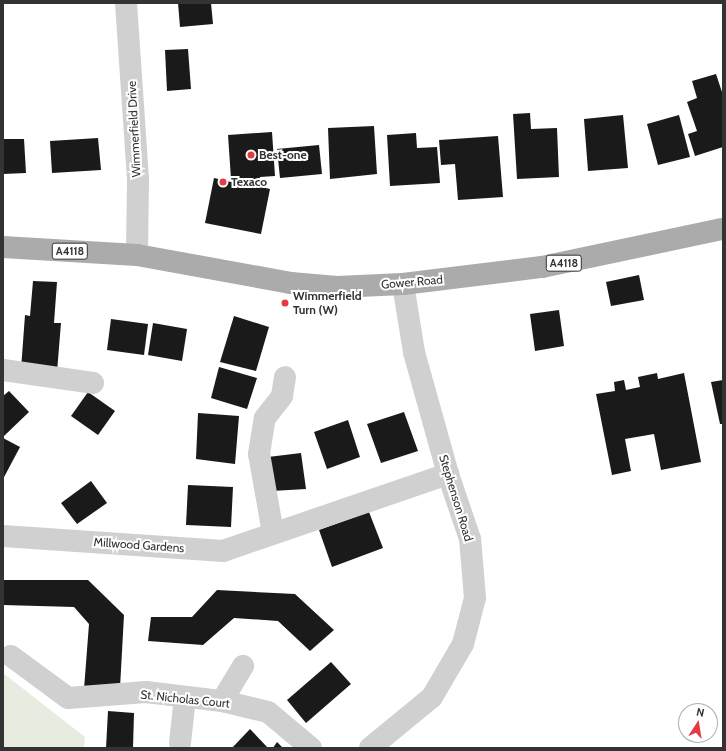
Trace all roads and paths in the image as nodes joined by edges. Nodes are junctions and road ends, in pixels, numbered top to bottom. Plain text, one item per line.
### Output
1 (126, 3) edge
2 (723, 229) edge
3 (3, 247) edge
4 (137, 256) junction
5 (403, 284) junction
6 (3, 370) edge
7 (286, 377) dead end
8 (93, 383) dead end
9 (448, 474) junction
10 (273, 532) junction
11 (3, 536) edge
12 (11, 656) dead end
13 (243, 666) dead end
14 (185, 697) junction
15 (222, 701) junction
16 (180, 743) dead end
17 (311, 748) edge
18 (370, 748) edge

1 - 4 street, Wimmerfield Drive
2 - 5 main road, Gower Road / A4118
3 - 4 main road, Gower Road / A4118
4 - 5 main road, Gower Road / A4118
5 - 9 street, Stephenson Road
6 - 8 street
7 - 10 street
9 - 10 street, Millwood Gardens
9 - 18 street, Stephenson Road
10 - 11 street, Millwood Gardens
12 - 14 street, St. Nicholas Court
13 - 15 street
14 - 15 street, St. Nicholas Court
14 - 16 street
15 - 17 street, St. Nicholas Court

